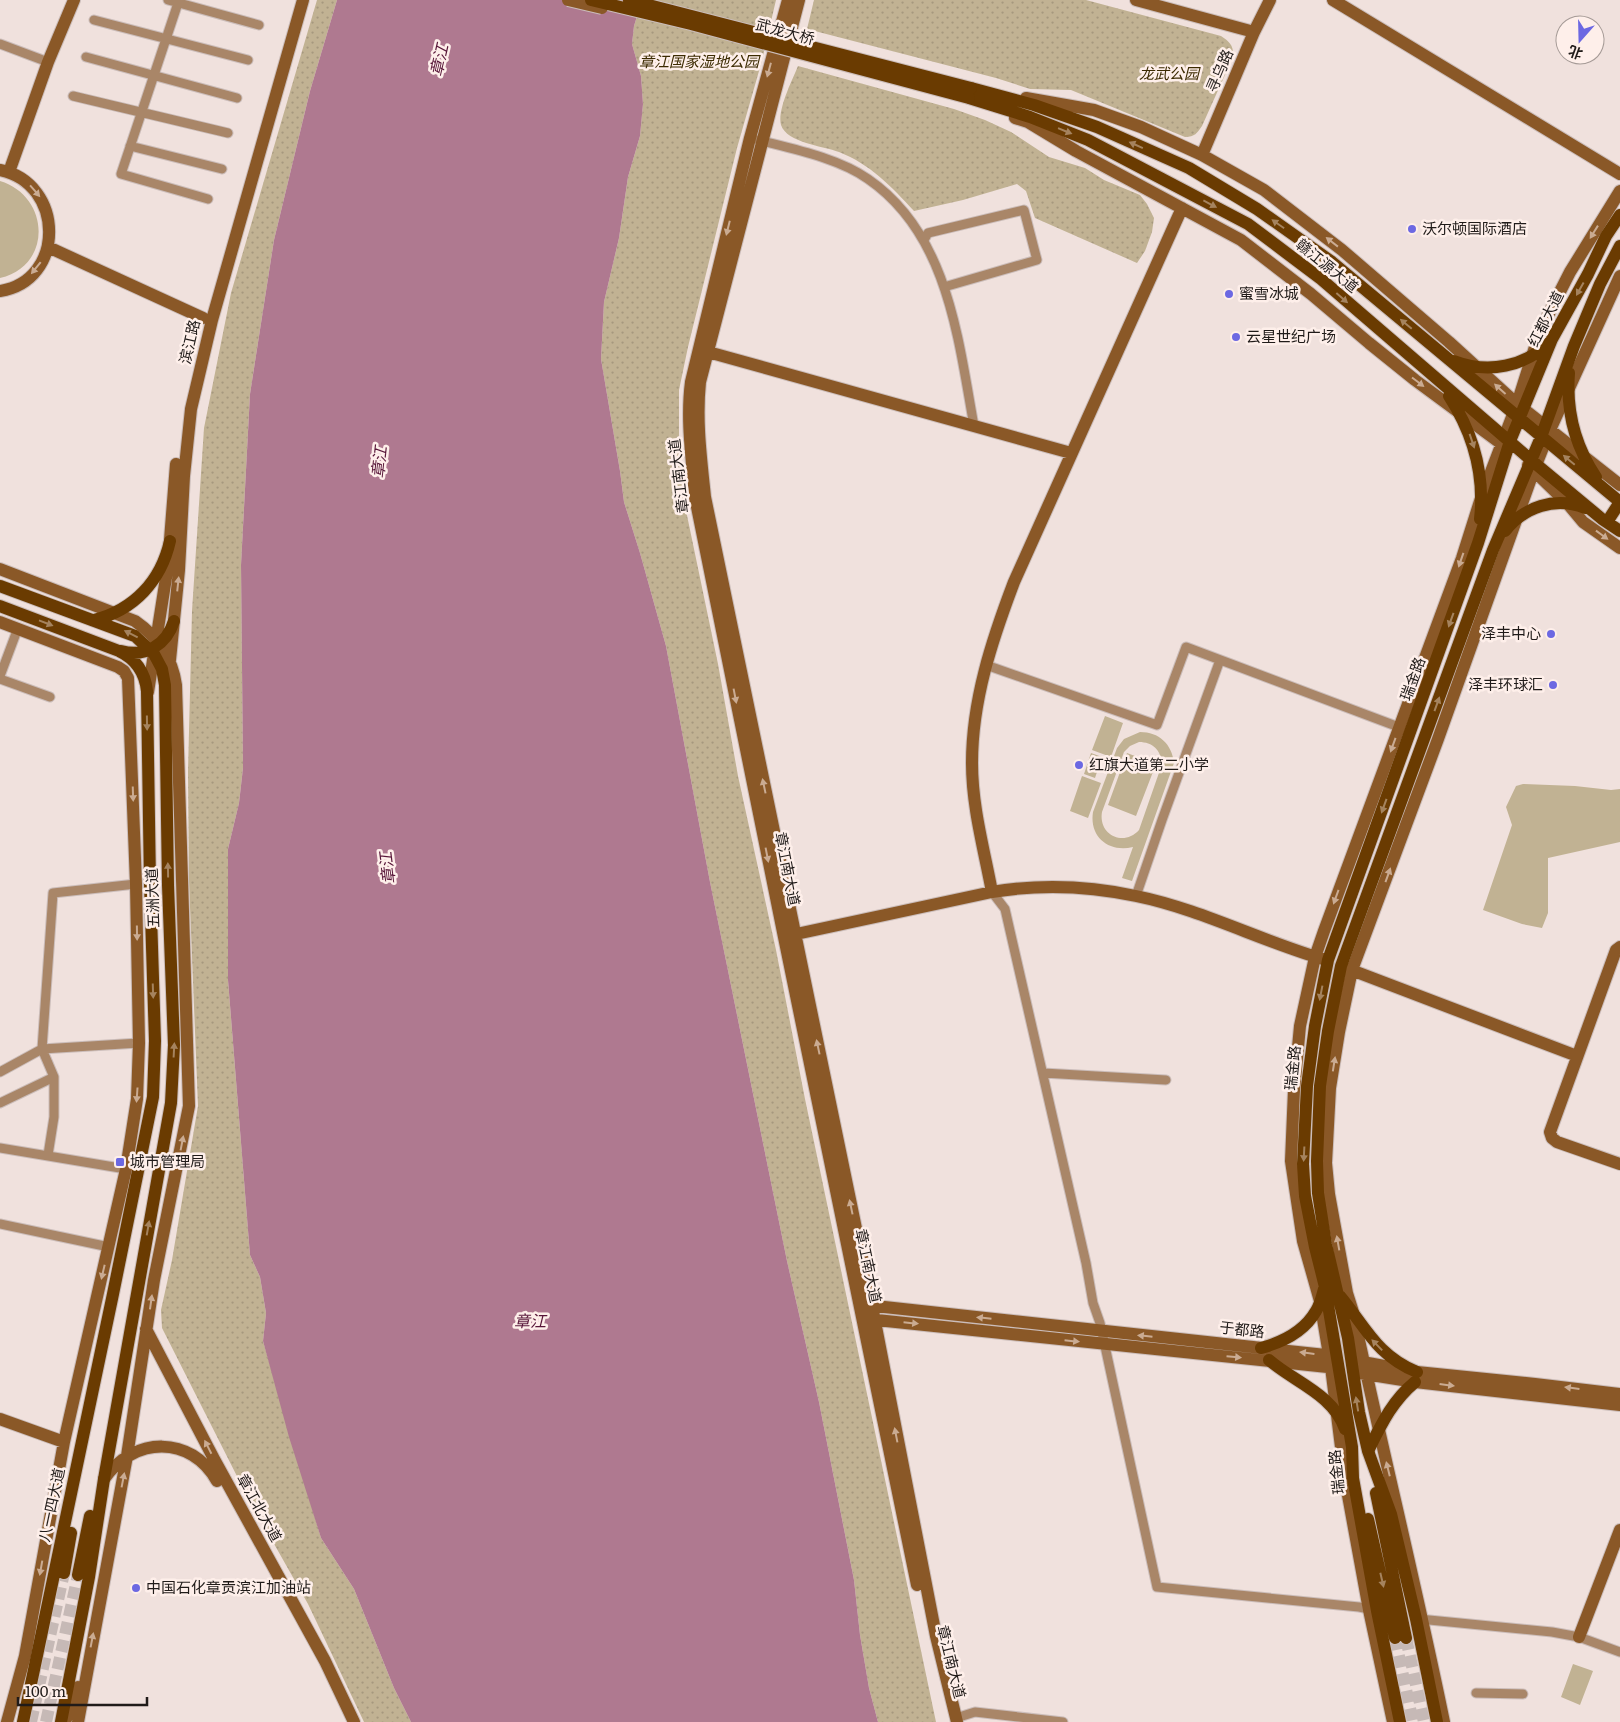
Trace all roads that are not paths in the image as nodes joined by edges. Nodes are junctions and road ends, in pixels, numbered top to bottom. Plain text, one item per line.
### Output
1 (74, 0) edge
2 (168, 0) edge
3 (295, 0) edge
4 (303, 0) edge
5 (568, 0) edge
6 (591, 0) edge
7 (629, 0) edge
8 (647, 0) edge
9 (788, 0) edge
10 (799, 0) edge
11 (1136, 0) edge
12 (1270, 0) edge
13 (1333, 0) edge
14 (179, 1) edge
15 (94, 20) dead end
16 (787, 24) junction
17 (258, 26) dead end
18 (1254, 32) junction
19 (166, 39) junction
20 (0, 44) edge
21 (86, 57) dead end
22 (248, 60) dead end
23 (48, 62) junction
24 (154, 76) junction
25 (970, 93) junction
26 (73, 96) dead end
27 (238, 98) dead end
28 (142, 112) junction
29 (228, 133) dead end
30 (756, 140) junction
31 (130, 146) junction
32 (1202, 155) junction
33 (222, 169) dead end
34 (4, 171) edge
35 (1620, 174) edge
36 (1620, 191) edge
37 (208, 198) dead end
38 (1182, 208) junction
39 (1620, 216) edge
40 (924, 240) junction
41 (1620, 246) edge
42 (48, 247) junction
43 (1620, 276) edge
44 (944, 287) junction
45 (0, 291) edge
46 (203, 318) junction
47 (1552, 339) junction
48 (1574, 346) junction
49 (708, 352) junction
50 (1443, 355) junction
51 (1533, 355) junction
52 (1476, 367) junction
53 (1440, 384) junction
54 (1568, 393) junction
55 (1518, 411) junction
56 (1459, 412) junction
57 (974, 426) junction
58 (1545, 433) junction
59 (1506, 442) junction
60 (1071, 453) junction
61 (1584, 456) junction
62 (1532, 465) junction
63 (1620, 485) edge
64 (1481, 498) junction
65 (1618, 501) edge
66 (1568, 504) junction
67 (1516, 519) junction
68 (1604, 521) junction
69 (1620, 531) edge
70 (170, 541) junction
71 (1478, 543) junction
72 (1620, 548) edge
73 (1493, 550) junction
74 (0, 569) edge
75 (0, 586) edge
76 (0, 606) edge
77 (116, 612) junction
78 (94, 620) junction
79 (174, 621) joint
80 (0, 622) edge
81 (18, 628) junction
82 (119, 651) junction
83 (158, 654) junction
84 (1220, 660) junction
85 (986, 665) junction
86 (118, 666) junction
87 (0, 677) edge
88 (50, 697) dead end
89 (1405, 729) junction
90 (136, 884) junction
91 (992, 892) junction
92 (1136, 896) junction
93 (789, 936) junction
94 (1620, 947) edge
95 (1315, 957) junction
96 (1328, 960) junction
97 (1347, 968) junction
98 (139, 1043) junction
99 (42, 1049) junction
100 (1577, 1056) junction
101 (0, 1072) edge
102 (1043, 1073) junction
103 (54, 1077) junction
104 (1166, 1080) dead end
105 (0, 1103) edge
106 (0, 1148) edge
107 (48, 1155) junction
108 (1620, 1164) edge
109 (126, 1169) junction
110 (0, 1224) edge
111 (109, 1247) junction
112 (1325, 1287) junction
113 (1338, 1293) junction
114 (114, 1294) junction
115 (1320, 1301) junction
116 (866, 1305) junction
117 (134, 1310) junction
118 (1353, 1312) junction
119 (868, 1319) junction
120 (147, 1331) junction
121 (1103, 1338) junction
122 (1261, 1348) junction
123 (1269, 1360) junction
124 (1334, 1362) junction
125 (1358, 1367) junction
126 (1416, 1377) junction
127 (1620, 1394) edge
128 (1620, 1405) edge
129 (1338, 1415) junction
130 (0, 1419) edge
131 (1378, 1431) junction
132 (64, 1442) junction
133 (1352, 1447) junction
134 (1368, 1451) junction
135 (127, 1456) junction
136 (104, 1479) junction
137 (1620, 1530) edge
138 (64, 1573) tunnel mouth
139 (78, 1575) tunnel mouth
140 (1373, 1610) junction
141 (1419, 1619) junction
142 (1579, 1637) junction
143 (1620, 1652) edge
144 (25, 1656) junction
145 (88, 1663) junction
146 (1476, 1693) dead end
147 (1523, 1694) dead end
148 (954, 1721) edge
149 (7, 1722) edge
150 (22, 1722) edge
151 (61, 1722) edge
152 (65, 1722) edge
153 (78, 1722) edge
154 (344, 1722) edge
155 (354, 1722) edge
156 (1063, 1722) edge
157 (1393, 1722) edge
158 (1400, 1722) edge
159 (1437, 1722) edge
160 (1444, 1722) edge

1 - 23 street
2 - 14 street
3 - 46 street, 滨江路
79 -> 4 street, 滨江路
5 - 25 street, bridge
6 - 25 main road, 武龙大桥, bridge
7 - 25 main road, 武龙大桥, bridge
8 - 25 street
9 - 16 street
10 - 16 street
11 - 18 street
12 - 18 street, 寻乌路
13 - 35 street
14 - 17 street
14 - 19 street
15 - 19 street
16 - 30 street, 章江南大道
18 - 32 street, 寻乌路
19 - 22 street
19 - 24 street
20 - 23 street
21 - 24 street
23 - 34 street
24 - 27 street
24 - 28 street
25 - 32 street
25 - 38 street
50 -> 25 main road, 赣江源大道
25 -> 53 main road, 赣江源大道
26 - 28 street
28 - 29 street
28 - 31 street
30 - 40 street
30 - 49 street, 章江南大道
30 -> 93 street, 章江南大道
31 - 33 street
31 - 37 street
52 -> 32 street
34 -> 42 street
36 -> 51 street
38 -> 56 street
38 - 60 street
39 -> 47 main road, 红都大道
40 - 44 street
40 - 44 street
41 - 48 main road
42 -> 45 street
42 - 46 street
43 - 54 street
44 - 57 street
46 - 70 street, 滨江路
47 - 51 main road
47 - 55 main road, 红都大道
48 - 54 main road
48 - 58 main road
49 - 57 street
93 -> 49 street, 章江南大道
50 - 52 main road
50 - 55 main road, 赣江源大道
51 - 52 main road
51 - 55 street
55 -> 52 street
53 - 56 main road
53 - 59 main road, 赣江源大道
54 - 58 street
54 - 61 main road
55 - 58 main road, 赣江源大道
55 - 59 main road, 红都大道
56 - 59 street
56 -> 64 main road
57 - 60 street
58 - 61 street
58 - 62 main road
65 -> 58 main road, 赣江源大道
59 - 62 main road, 赣江源大道
59 - 64 street
59 - 71 main road, 瑞金路
60 - 85 street
61 - 63 street
61 - 65 main road
62 - 66 street
62 - 67 street
62 - 68 main road, 赣江源大道
62 - 73 main road, 瑞金路
64 - 71 main road
64 -> 89 street
65 - 68 main road
66 - 67 main road
66 - 68 main road
66 -> 72 street
67 - 73 main road
97 -> 67 street
68 - 69 main road, 赣江源大道
70 - 77 main road
70 - 83 street, 滨江路
71 -> 89 main road, 瑞金路
97 -> 73 main road, 瑞金路
74 - 77 street
75 - 78 main road
76 -> 82 main road
77 - 78 main road
77 - 83 street
83 -> 78 main road
79 - 83 main road
80 - 81 street
81 - 86 street
81 - 87 street
82 - 83 main road
82 - 83 main road
83 - 86 street
83 -> 114 main road, 五洲大道
117 -> 83 main road, 五洲大道
120 -> 83 street
84 - 85 street
84 - 89 street
84 - 92 street
85 - 91 street
86 -> 90 street
87 - 88 street
89 -> 95 street
89 -> 96 main road, 瑞金路
90 -> 98 street
90 - 99 street
91 - 92 street
91 - 93 street
91 - 102 street
92 - 95 street
93 - 116 street, 章江南大道
94 - 100 street
95 - 96 street
95 - 115 street
96 -> 112 main road, 瑞金路
97 - 100 street
97 - 113 main road, 瑞金路
118 -> 97 street
98 - 99 street
98 -> 109 street
99 - 101 street
99 - 103 street
100 - 108 street
102 - 104 street
102 - 121 street
103 - 105 street
103 - 107 street
106 - 107 street
107 - 109 street
109 - 111 street
110 - 111 street
111 -> 132 street
112 - 115 main road
112 - 124 main road, 瑞金路
113 - 118 main road
113 - 125 main road, 瑞金路
114 - 138 main road
114 - 150 main road, 八一四大道
115 - 122 main road
115 - 124 street
116 - 119 street, 章江南大道
121 -> 116 street, 于都路
117 - 120 street, 章江北大道
117 - 136 main road
117 - 139 main road
118 - 125 street
126 -> 118 main road
119 -> 121 street, 于都路
119 - 148 street, 章江南大道
120 - 135 street
155 -> 120 street, 章江北大道
122 -> 121 street, 于都路
121 -> 123 street, 于都路
121 - 140 street
124 -> 122 street, 于都路
123 - 124 street, 于都路
123 - 129 main road
124 - 125 street, 于都路
124 - 129 street
124 - 133 main road, 瑞金路
125 - 126 street, 于都路
125 - 131 street
134 -> 125 main road, 瑞金路
127 -> 126 street, 于都路
126 -> 128 street, 于都路
126 - 131 main road
129 - 133 main road
129 - 140 street
130 - 132 street
131 - 134 main road
141 -> 131 street
132 -> 144 street
133 -> 134 main road
133 - 140 main road, 瑞金路
134 - 141 main road, 瑞金路
135 - 136 street
145 -> 135 street
135 - 154 street, 章江北大道
136 - 151 main road
137 - 142 street
140 - 157 street
140 - 158 main road, 瑞金路
141 - 142 street
141 - 159 main road, 瑞金路
141 - 160 street
142 - 143 street
144 - 149 street
144 - 150 street
145 - 152 street
145 - 153 street
146 - 147 street
148 - 156 street

